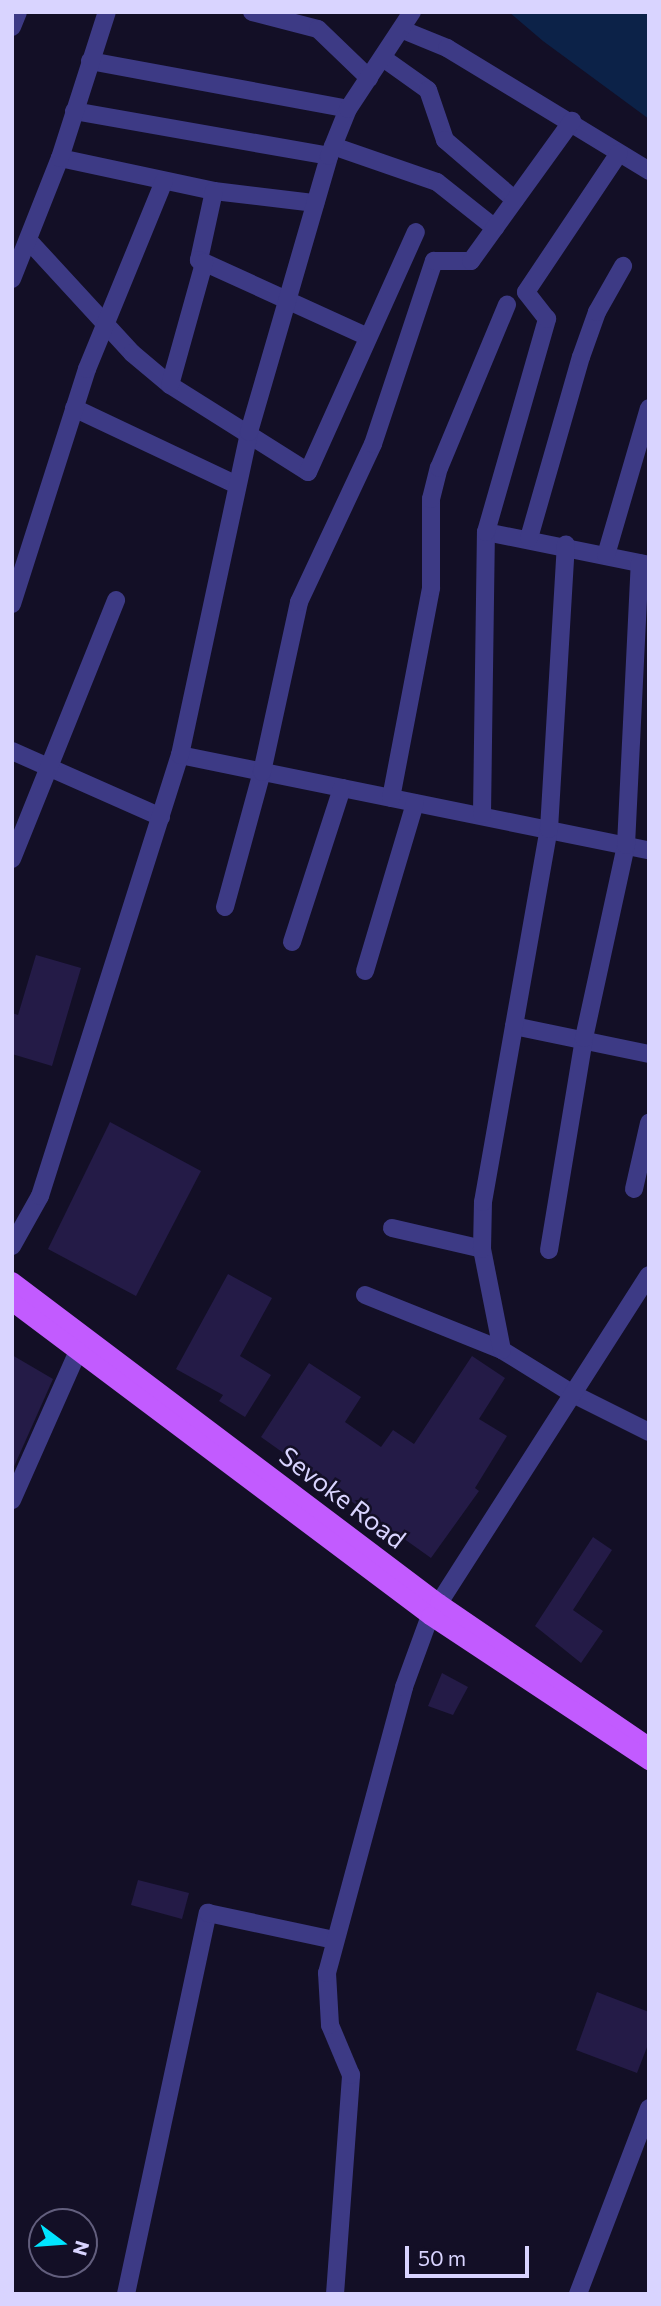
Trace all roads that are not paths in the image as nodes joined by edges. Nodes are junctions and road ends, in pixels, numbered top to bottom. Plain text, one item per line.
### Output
1 (18, 12) edge
2 (107, 12) edge
3 (252, 12) edge
4 (412, 12) edge
5 (317, 20) edge
6 (12, 27) edge
7 (403, 30) junction
8 (383, 58) junction
9 (90, 61) junction
10 (369, 78) junction
11 (348, 109) junction
12 (74, 111) junction
13 (572, 121) junction
14 (331, 151) junction
15 (619, 153) junction
16 (60, 158) junction
17 (649, 172) edge
18 (164, 181) junction
19 (214, 191) junction
20 (515, 200) junction
21 (315, 203) junction
22 (495, 228) junction
23 (416, 232) dead end
24 (30, 242) junction
25 (204, 263) junction
26 (623, 266) dead end
27 (12, 279) edge
28 (289, 303) junction
29 (507, 305) dead end
30 (104, 323) junction
31 (366, 336) junction
32 (170, 384) junction
33 (74, 408) junction
34 (649, 408) edge
35 (248, 432) junction
36 (237, 485) junction
37 (486, 532) junction
38 (528, 538) junction
39 (566, 545) junction
40 (606, 555) junction
41 (644, 564) edge
42 (116, 600) dead end
43 (12, 604) edge
44 (12, 751) edge
45 (180, 755) junction
46 (47, 764) junction
47 (262, 772) junction
48 (342, 788) junction
49 (391, 798) junction
50 (415, 803) junction
51 (482, 814) junction
52 (161, 817) junction
53 (549, 829) junction
54 (626, 845) junction
55 (649, 850) edge
56 (12, 859) edge
57 (225, 907) dead end
58 (292, 942) dead end
59 (365, 971) dead end
60 (513, 1026) junction
61 (584, 1038) junction
62 (649, 1054) edge
63 (649, 1124) edge
64 (634, 1189) dead end
65 (392, 1228) dead end
66 (12, 1246) edge
67 (482, 1249) junction
68 (549, 1250) dead end
69 (649, 1275) edge
70 (12, 1281) edge
71 (365, 1294) dead end
72 (12, 1302) edge
73 (88, 1335) junction
74 (502, 1350) junction
75 (77, 1353) junction
76 (115, 1368) junction
77 (573, 1394) junction
78 (649, 1432) edge
79 (12, 1500) edge
80 (435, 1609) junction
81 (649, 1746) edge
82 (649, 1761) edge
83 (334, 1940) junction
84 (649, 2108) edge
85 (126, 2294) edge
86 (335, 2294) edge
87 (578, 2294) edge

1 - 6 street
2 - 9 street
3 - 5 street
4 - 7 street
5 - 10 street
7 - 8 street
7 - 13 street
8 - 10 street
8 - 20 street
9 - 11 street
9 - 12 street
10 - 11 street
11 - 14 street
12 - 14 street
12 - 16 street
13 - 15 street
13 - 20 street
14 - 21 street
14 - 22 street
15 - 17 street
15 - 37 street
16 - 18 street
16 - 24 street
18 - 19 street
18 - 30 street
19 - 21 street
19 - 25 street
20 - 22 street
21 - 28 street
22 - 47 street
23 - 31 street
24 - 27 street
24 - 30 street
25 - 28 street
25 - 32 street
26 - 38 street
28 - 31 street
28 - 35 street
29 - 49 street
30 - 32 street
30 - 33 street
31 - 35 street
32 - 35 street
33 - 36 street
33 - 43 street
34 - 40 street
35 - 36 street
36 - 45 street
37 - 38 street
37 - 51 street
38 - 39 street
39 - 40 street
39 - 53 street
40 - 41 street
41 - 54 street
42 - 46 street
44 - 46 street
45 - 47 street
45 - 52 street
46 - 52 street
46 - 56 street
47 - 48 street
47 - 57 street
48 - 49 street
48 - 58 street
49 - 50 street
50 - 51 street
50 - 59 street
51 - 53 street
52 - 66 street
53 - 54 street
53 - 60 street
54 - 55 street
54 - 61 street
60 - 61 street
60 - 67 street
61 - 62 street
61 - 68 street
63 - 64 street
65 - 67 street
67 - 74 street
69 - 77 street
70 - 73 main road, Sevoke Road
71 - 74 street
72 - 75 main road, Sevoke Road
73 - 75 main road
73 - 76 main road, Sevoke Road
74 - 77 street
75 - 76 main road, Sevoke Road
75 - 79 street
76 - 80 main road, Sevoke Road
77 - 78 street
77 - 80 street
80 - 81 main road, Sevoke Road
80 - 82 main road, Sevoke Road
80 - 83 street
83 - 85 street
83 - 86 street
84 - 87 street

